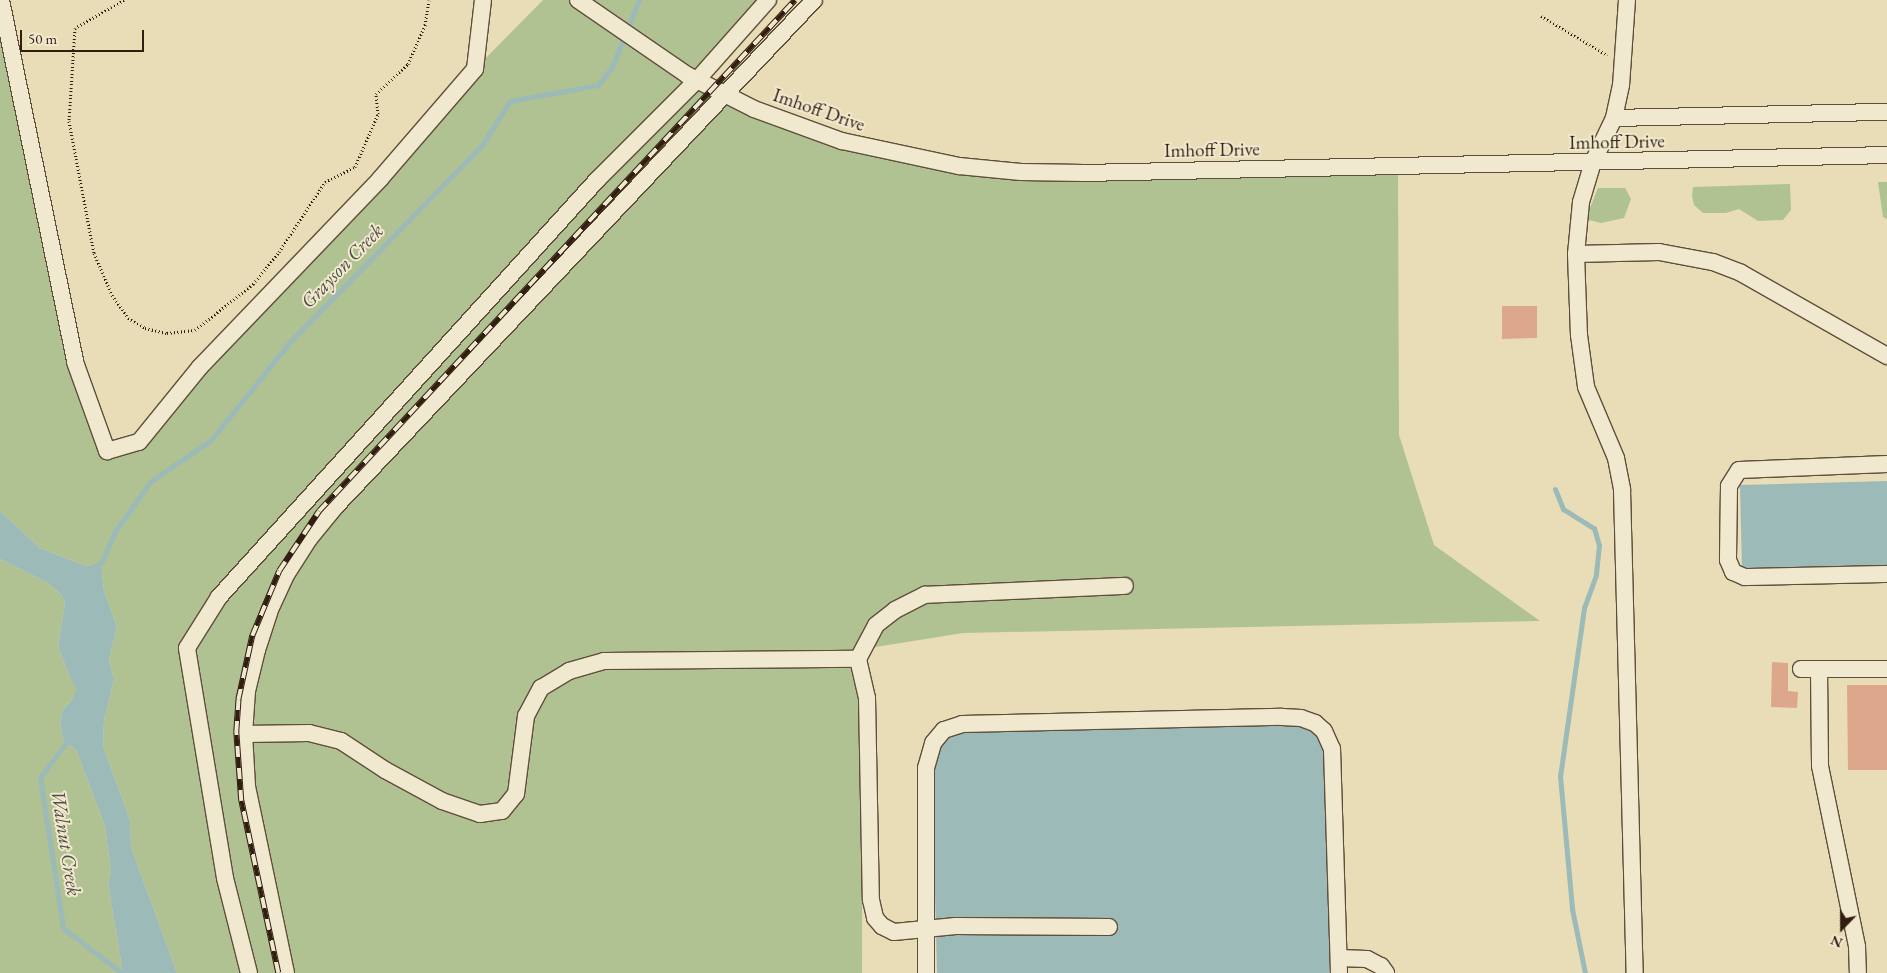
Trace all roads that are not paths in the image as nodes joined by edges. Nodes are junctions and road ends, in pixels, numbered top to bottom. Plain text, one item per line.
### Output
1 (1, 0) edge
2 (484, 0) edge
3 (578, 0) edge
4 (768, 0) edge
5 (814, 0) edge
6 (1627, 0) edge
7 (692, 78) junction
8 (724, 95) junction
9 (1887, 112) edge
10 (1614, 118) junction
11 (1887, 155) edge
12 (1593, 162) junction
13 (1576, 254) junction
14 (1887, 356) edge
15 (1887, 464) edge
16 (1887, 574) edge
17 (1124, 586) dead end
18 (858, 660) junction
19 (1801, 669) dead end
20 (1820, 669) junction
21 (1887, 669) edge
22 (244, 734) junction
23 (1109, 927) dead end
24 (926, 928) junction
25 (1339, 966) edge
26 (249, 973) edge
27 (286, 973) edge
28 (926, 973) edge
29 (1386, 973) edge
30 (1635, 973) edge
31 (1858, 973) edge

1 - 2 street
3 - 7 street, Imhoff Drive
4 - 7 street
5 - 8 street
6 - 10 street
7 - 8 street, Imhoff Drive
7 - 26 street
8 - 12 street, Imhoff Drive
8 - 22 street
9 - 10 street
10 - 12 street
11 - 12 street, Imhoff Drive
12 - 13 street
13 - 14 street
13 - 30 street
15 - 16 street
17 - 18 street
18 - 22 street
18 - 24 street
19 - 20 street
20 - 21 street
20 - 31 street
22 - 27 street
23 - 24 street
24 - 25 street
24 - 28 street
25 - 29 street

